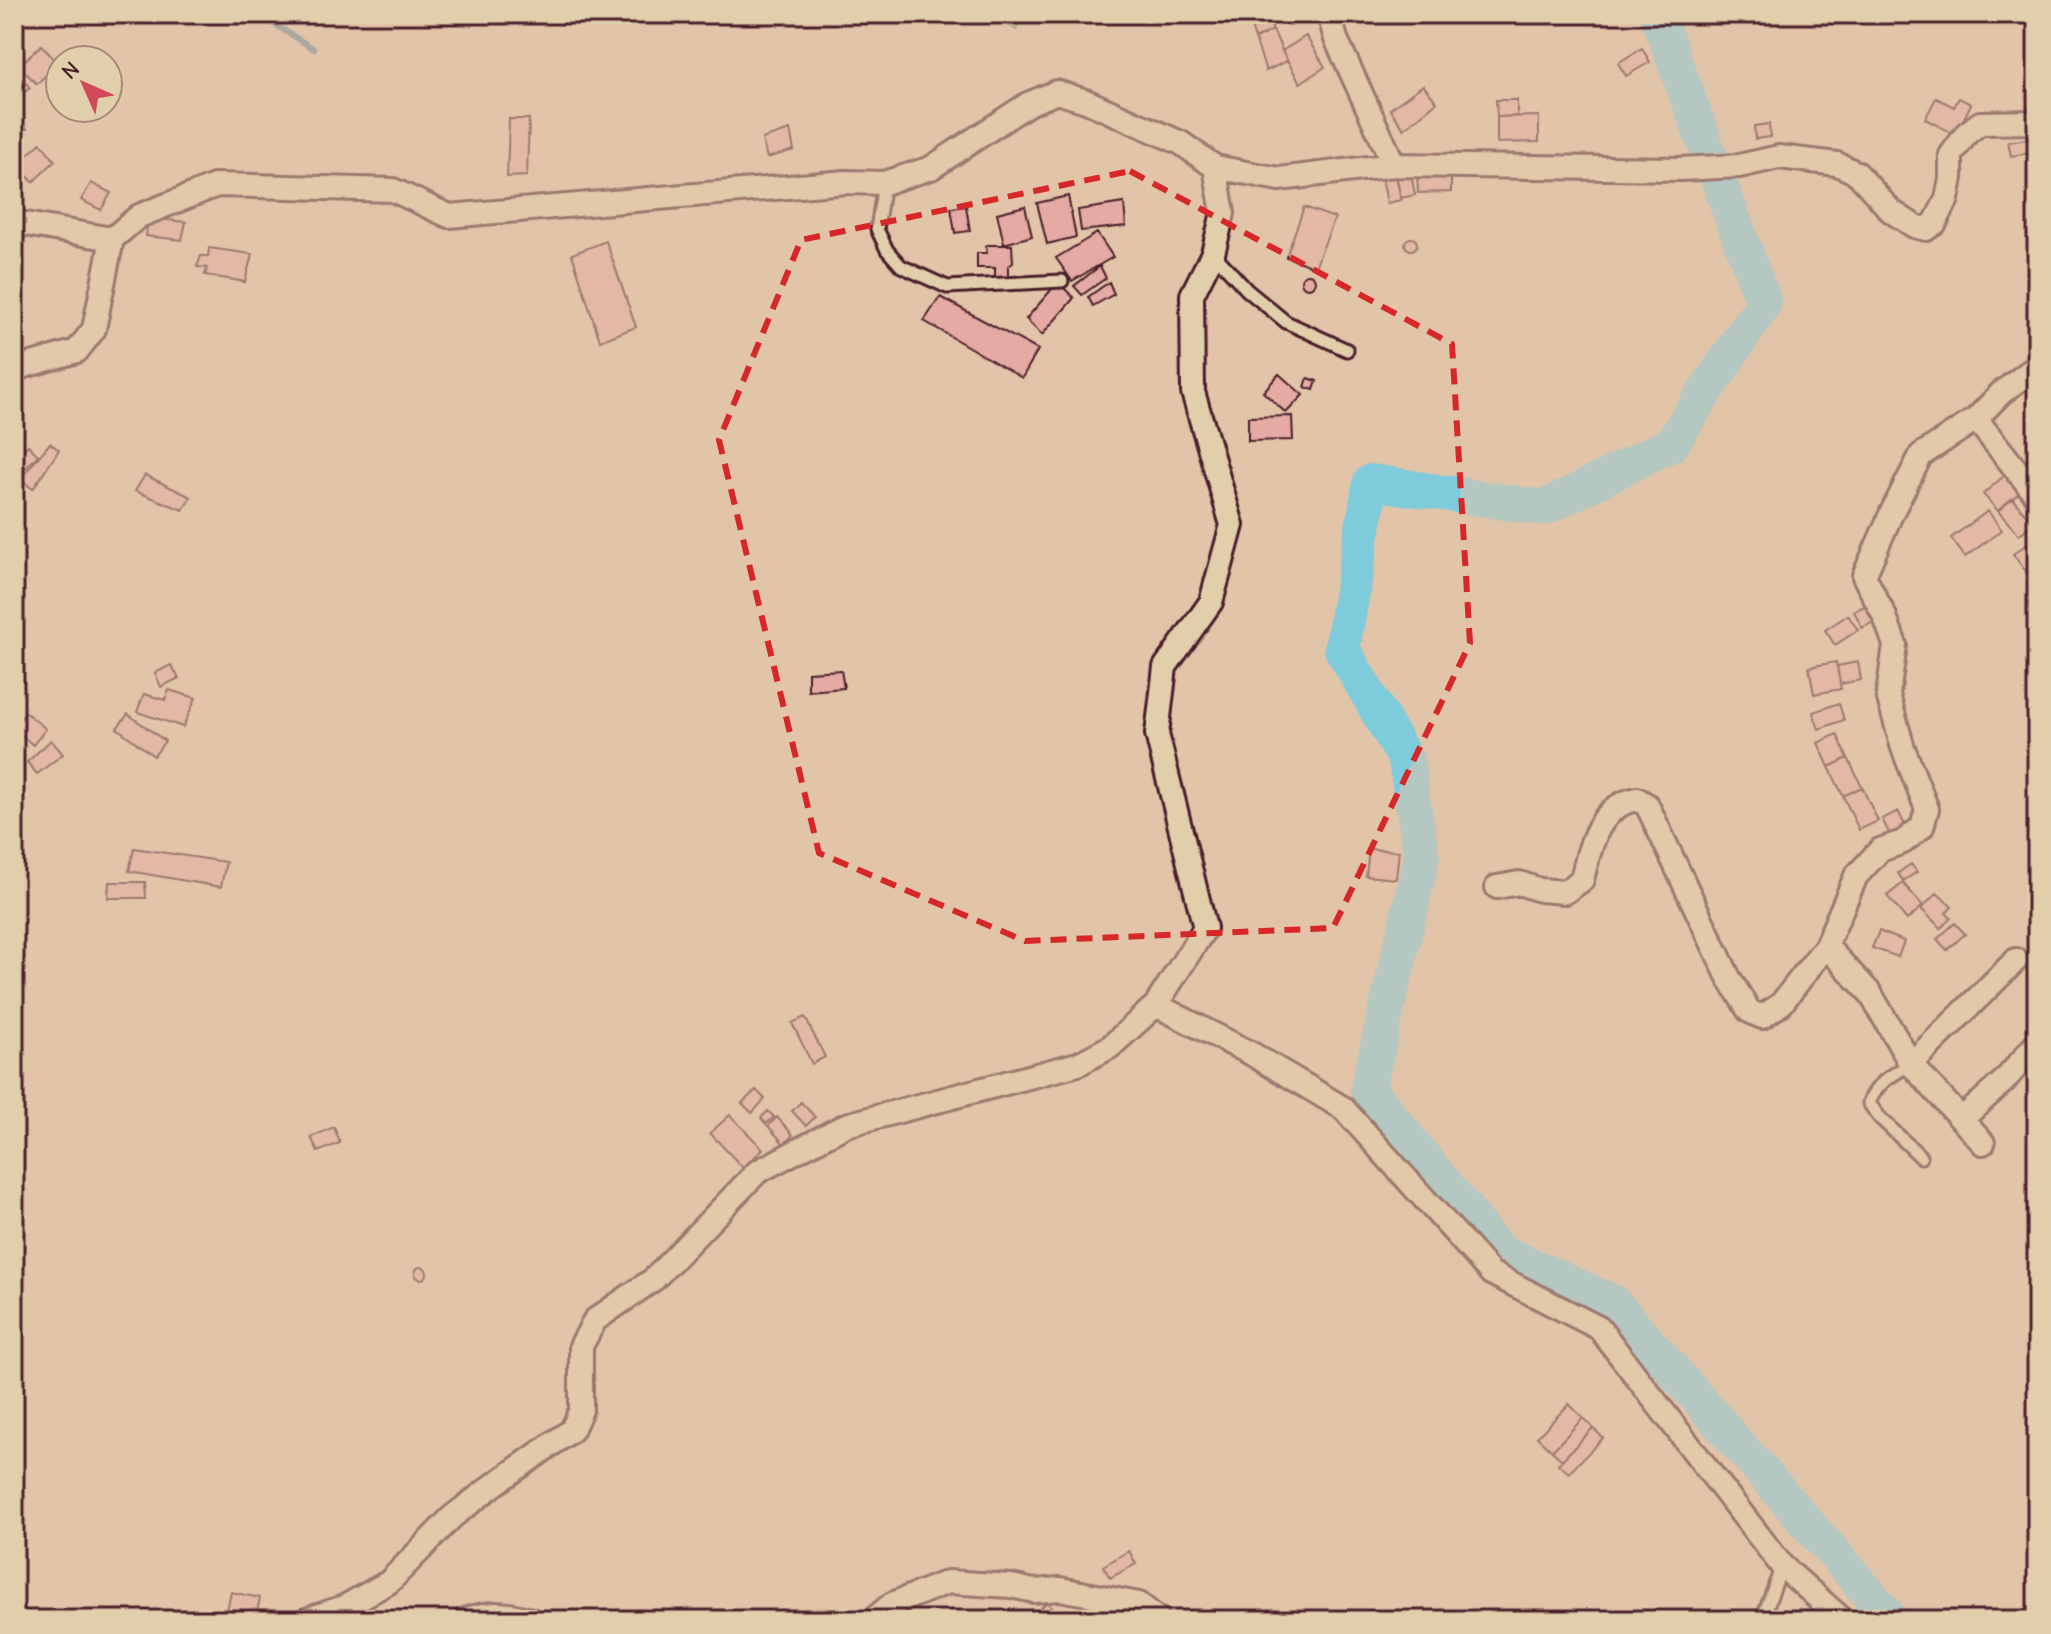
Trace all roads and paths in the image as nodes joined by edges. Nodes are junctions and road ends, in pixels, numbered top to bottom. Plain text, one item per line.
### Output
1 (1329, 14) edge
2 (2037, 122) edge
3 (1394, 165) junction
4 (1215, 167) junction
5 (884, 183) junction
6 (14, 222) edge
7 (112, 239) junction
8 (1213, 253) junction
9 (1062, 281) dead end
10 (1347, 350) dead end
11 (2037, 366) edge
12 (14, 369) edge
13 (1976, 419) junction
14 (2037, 496) edge
15 (1497, 887) dead end
16 (1826, 946) junction
17 (2016, 960) dead end
18 (1156, 1005) junction
19 (2037, 1043) edge
20 (1911, 1064) junction
21 (1963, 1118) junction
22 (1983, 1143) dead end
23 (1921, 1157) dead end
24 (1782, 1566) junction
25 (306, 1620) edge
26 (465, 1620) edge
27 (531, 1620) edge
28 (873, 1620) edge
29 (1159, 1620) edge
30 (1762, 1620) edge
31 (1843, 1620) edge

1 - 3 street
2 - 3 street
3 - 4 street
4 - 5 street
4 - 8 street
5 - 7 street
5 - 9 lane
6 - 7 street
7 - 12 street
8 - 10 lane
8 - 18 street
11 - 13 street
13 - 14 street
13 - 16 street
15 - 16 street
16 - 20 street
17 - 20 street
18 - 24 street
18 - 25 street
19 - 21 street
20 - 21 street
20 - 23 lane
21 - 22 street
24 - 30 lane
24 - 31 street
26 - 27 street
28 - 29 street

